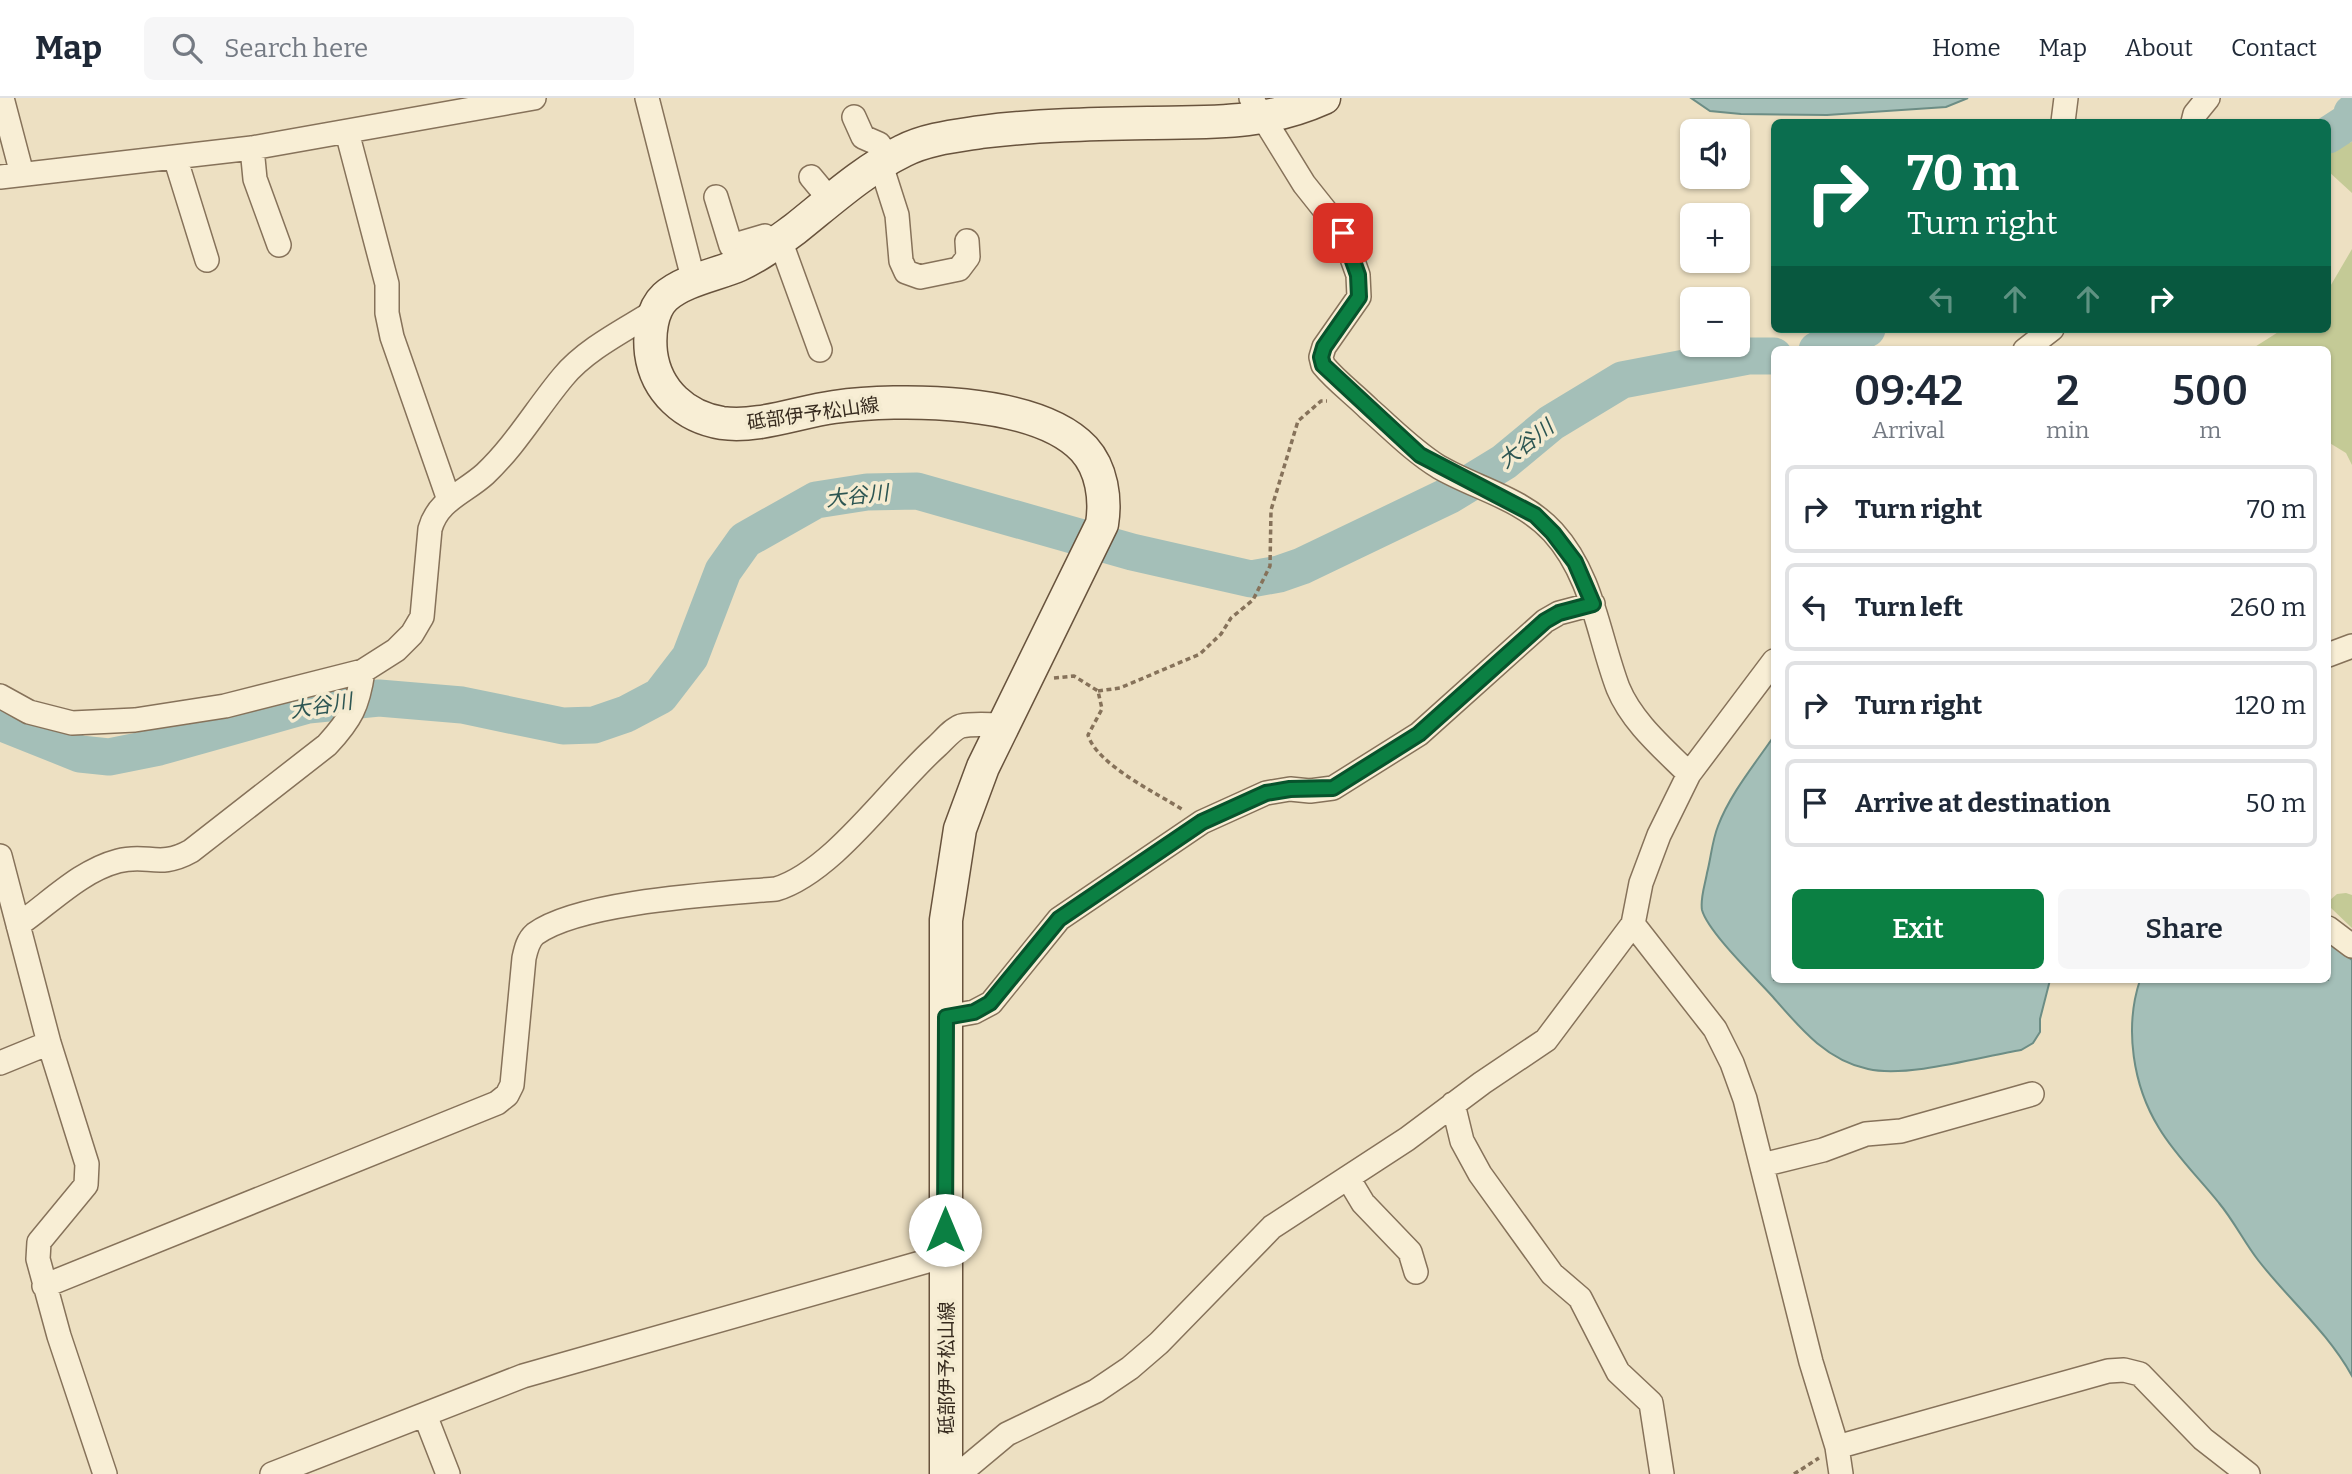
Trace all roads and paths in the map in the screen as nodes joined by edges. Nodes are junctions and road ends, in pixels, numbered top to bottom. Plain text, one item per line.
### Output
1 (2, 98) edge
2 (534, 98) edge
3 (647, 98) edge
4 (1324, 98) edge
5 (2066, 98) edge
6 (2208, 98) edge
7 (1257, 109) edge
8 (854, 117) dead end
9 (2063, 119) edge
10 (2194, 119) edge
11 (347, 132) junction
12 (252, 148) junction
13 (175, 157) junction
14 (885, 162) junction
15 (11, 176) edge
16 (811, 177) dead end
17 (716, 197) dead end
18 (831, 201) junction
19 (967, 241) dead end
20 (776, 243) junction
21 (279, 245) dead end
22 (207, 260) dead end
23 (694, 282) junction
24 (655, 311) junction
25 (2047, 333) edge
26 (2030, 346) edge
27 (820, 350) dead end
28 (1353, 393) junction
29 (449, 500) junction
30 (1593, 604) junction
31 (2352, 646) edge
32 (2331, 654) edge
33 (1771, 666) edge
34 (1027, 679) junction
35 (360, 689) junction
36 (1098, 691) junction
37 (0, 696) edge
38 (1004, 724) junction
39 (1689, 774) junction
40 (1202, 822) junction
41 (0, 856) edge
42 (6, 902) edge
43 (1633, 924) junction
44 (19, 925) junction
45 (2331, 930) edge
46 (2352, 946) edge
47 (946, 1017) junction
48 (49, 1043) junction
49 (0, 1063) edge
50 (2032, 1094) dead end
51 (1453, 1104) junction
52 (1762, 1165) junction
53 (1348, 1178) junction
54 (945, 1256) junction
55 (1416, 1272) dead end
56 (44, 1286) junction
57 (425, 1415) junction
58 (1837, 1447) junction
59 (104, 1474) edge
60 (272, 1474) edge
61 (448, 1474) edge
62 (946, 1474) edge
63 (959, 1474) edge
64 (1662, 1474) edge
65 (1841, 1474) edge
66 (2248, 1474) edge

1 - 15 street
2 - 11 street
3 - 23 street
4 - 7 main road
5 - 9 street
6 - 10 street
7 - 14 main road
7 - 28 street
8 - 14 street
11 - 12 street
11 - 29 street
12 - 13 street
12 - 21 street
13 - 15 street
13 - 22 street
14 - 18 main road
14 - 19 street
16 - 18 street
17 - 20 street
18 - 20 main road
20 - 23 main road
20 - 27 street
23 - 24 main road
24 - 29 street
24 - 34 main road, 砥部伊予松山線
25 - 26 street
28 - 30 street
28 - 36 path
29 - 35 street
30 - 39 street
30 - 40 street
31 - 32 street
33 - 39 street
34 - 36 path
34 - 38 main road, 砥部伊予松山線
35 - 37 street
35 - 44 street
36 - 40 path
38 - 47 main road, 砥部伊予松山線
38 - 56 street
39 - 43 street
40 - 47 street
41 - 42 street
42 - 44 street
43 - 51 street
43 - 52 street
44 - 48 street
45 - 46 street
47 - 54 main road, 砥部伊予松山線
48 - 49 street
48 - 56 street
50 - 52 street
51 - 53 street
51 - 64 street
52 - 58 street
53 - 55 street
53 - 63 street
54 - 57 street
54 - 62 main road, 砥部伊予松山線
56 - 59 street
57 - 60 street
57 - 61 street
58 - 65 street
58 - 66 street

